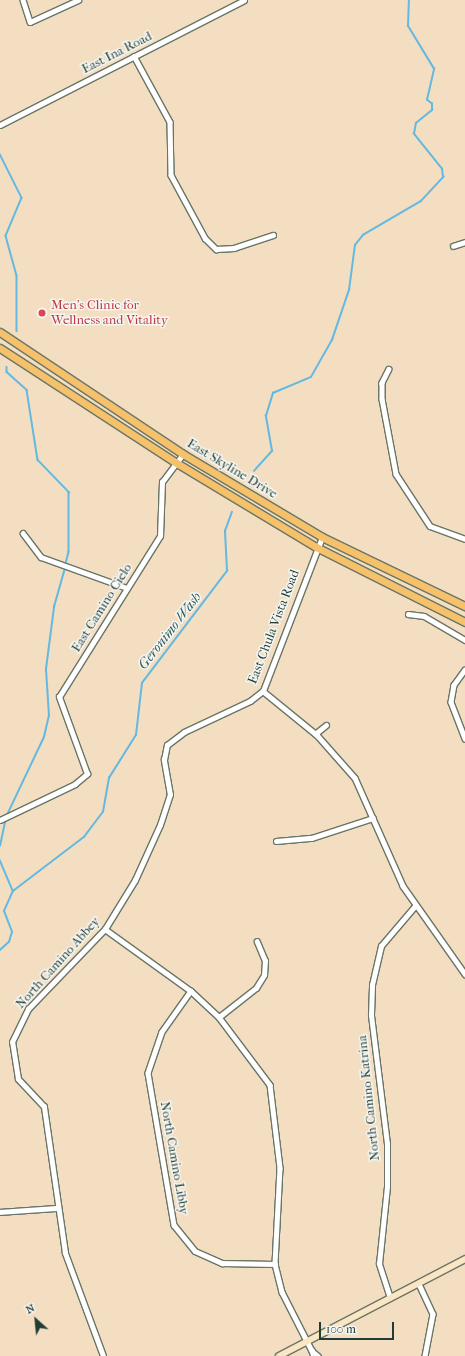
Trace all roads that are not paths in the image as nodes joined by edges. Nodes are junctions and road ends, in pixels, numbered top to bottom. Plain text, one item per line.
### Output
1 (23, 0) edge
2 (78, 0) edge
3 (244, 0) edge
4 (134, 56) junction
5 (0, 125) edge
6 (273, 235) dead end
7 (465, 242) edge
8 (453, 246) dead end
9 (0, 332) edge
10 (0, 348) edge
11 (389, 369) dead end
12 (183, 454) junction
13 (175, 462) junction
14 (23, 533) dead end
15 (322, 537) junction
16 (465, 539) edge
17 (316, 547) junction
18 (127, 588) junction
19 (465, 606) edge
20 (408, 614) dead end
21 (465, 622) edge
22 (465, 640) edge
23 (465, 670) edge
24 (263, 691) junction
25 (326, 725) dead end
26 (315, 734) junction
27 (465, 738) edge
28 (168, 745) joint
29 (373, 818) junction
30 (0, 820) edge
31 (276, 841) dead end
32 (415, 906) junction
33 (104, 929) junction
34 (257, 942) dead end
35 (463, 963) edge
36 (465, 974) edge
37 (191, 991) junction
38 (219, 1017) junction
39 (58, 1208) junction
40 (0, 1212) edge
41 (465, 1260) edge
42 (275, 1264) junction
43 (419, 1284) junction
44 (390, 1298) junction
45 (307, 1342) junction
46 (312, 1354) edge
47 (103, 1356) edge
48 (279, 1356) edge
49 (318, 1356) edge
50 (425, 1356) edge

1 - 2 street
3 - 4 street, East Ina Road
4 - 5 street, East Ina Road
4 - 6 street
7 - 8 street
9 - 12 main road, East Skyline Drive
10 - 13 main road, East Skyline Drive
11 - 16 street
12 - 13 street, East Camino Cielo
12 - 15 main road, East Skyline Drive
13 - 17 main road, East Skyline Drive
13 - 18 street, East Camino Cielo
14 - 18 street
15 - 17 street, East Chula Vista Road
15 - 19 main road, East Skyline Drive
17 - 21 main road, East Skyline Drive
17 - 24 street, East Chula Vista Road
18 - 30 street, East Camino Cielo
20 - 22 street
23 - 27 street
24 - 26 street
24 - 28 street, East Chula Vista Road
25 - 26 street
26 - 29 street
28 - 33 street, North Camino Abbey
29 - 31 street
29 - 32 street
32 - 35 street
32 - 44 street, North Camino Katrina
33 - 37 street
33 - 39 street, North Camino Abbey
34 - 38 street
35 - 36 street
37 - 38 street
37 - 42 street, North Camino Libby
38 - 42 street
39 - 40 street
39 - 47 street, North Camino Abbey
41 - 43 main road
42 - 45 street
43 - 44 main road
43 - 50 street
44 - 45 main road
45 - 46 street
45 - 48 main road
46 - 49 street

